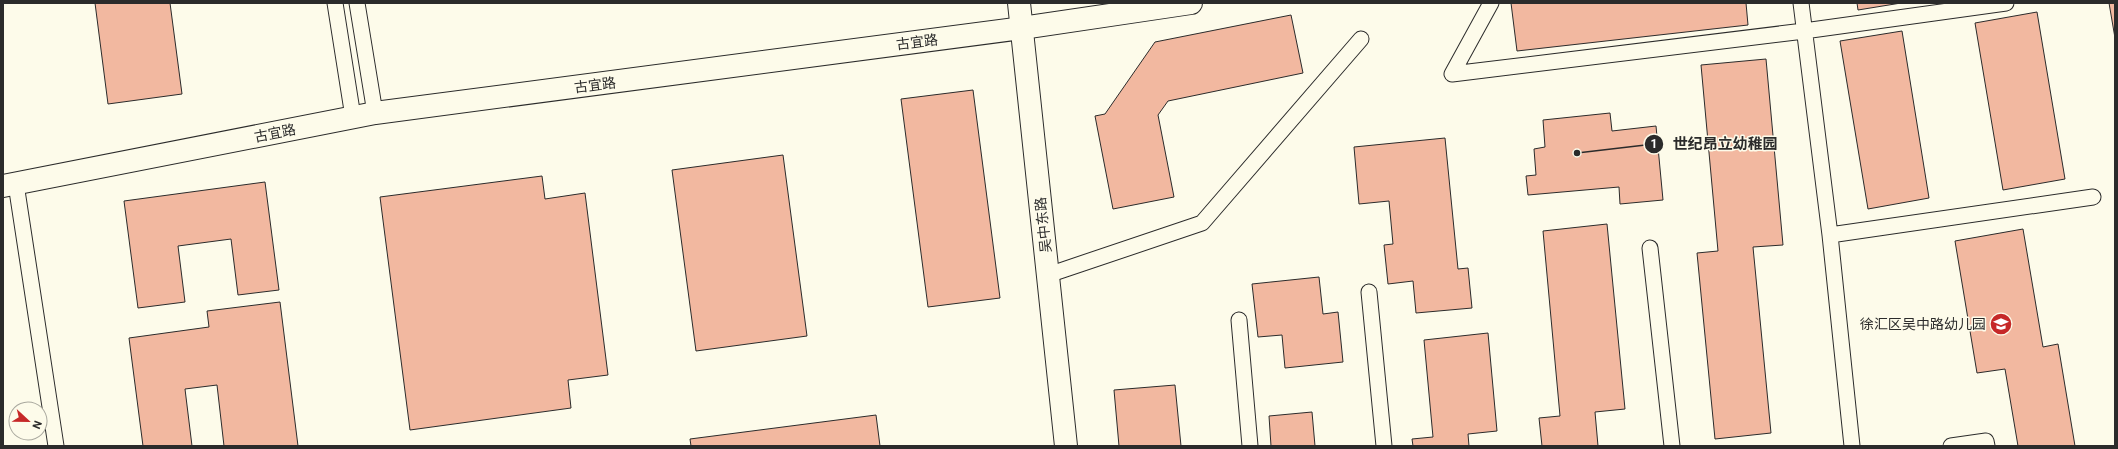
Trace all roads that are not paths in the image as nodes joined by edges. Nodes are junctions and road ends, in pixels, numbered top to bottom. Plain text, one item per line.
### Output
1 (335, 3) edge
2 (357, 3) edge
3 (1019, 3) edge
4 (1191, 3) edge
5 (1491, 3) edge
6 (1801, 3) edge
7 (2006, 3) edge
8 (1022, 28) junction
9 (1804, 30) junction
10 (1361, 39) dead end
11 (375, 113) junction
12 (353, 117) junction
13 (10, 185) edge
14 (2094, 197) dead end
15 (1830, 235) junction
16 (1650, 248) dead end
17 (1048, 276) junction
18 (1369, 292) dead end
19 (1239, 320) dead end
20 (56, 446) edge
21 (1066, 446) edge
22 (1250, 446) edge
23 (1384, 446) edge
24 (1672, 446) edge
25 (1852, 446) edge
26 (1951, 446) edge
27 (1987, 446) edge

1 - 12 lane
2 - 11 lane
3 - 8 street, 吴中东路
4 - 8 street, 古宜路
5 - 9 lane
6 - 9 lane
7 - 9 lane
8 - 11 street, 古宜路
8 - 17 street, 吴中东路
9 - 15 lane
10 - 17 lane
11 - 12 street, 古宜路
12 - 13 street, 古宜路
13 - 20 lane
14 - 15 lane
15 - 25 lane
16 - 24 lane
17 - 21 street, 吴中东路
18 - 23 lane
19 - 22 lane
26 - 27 lane

